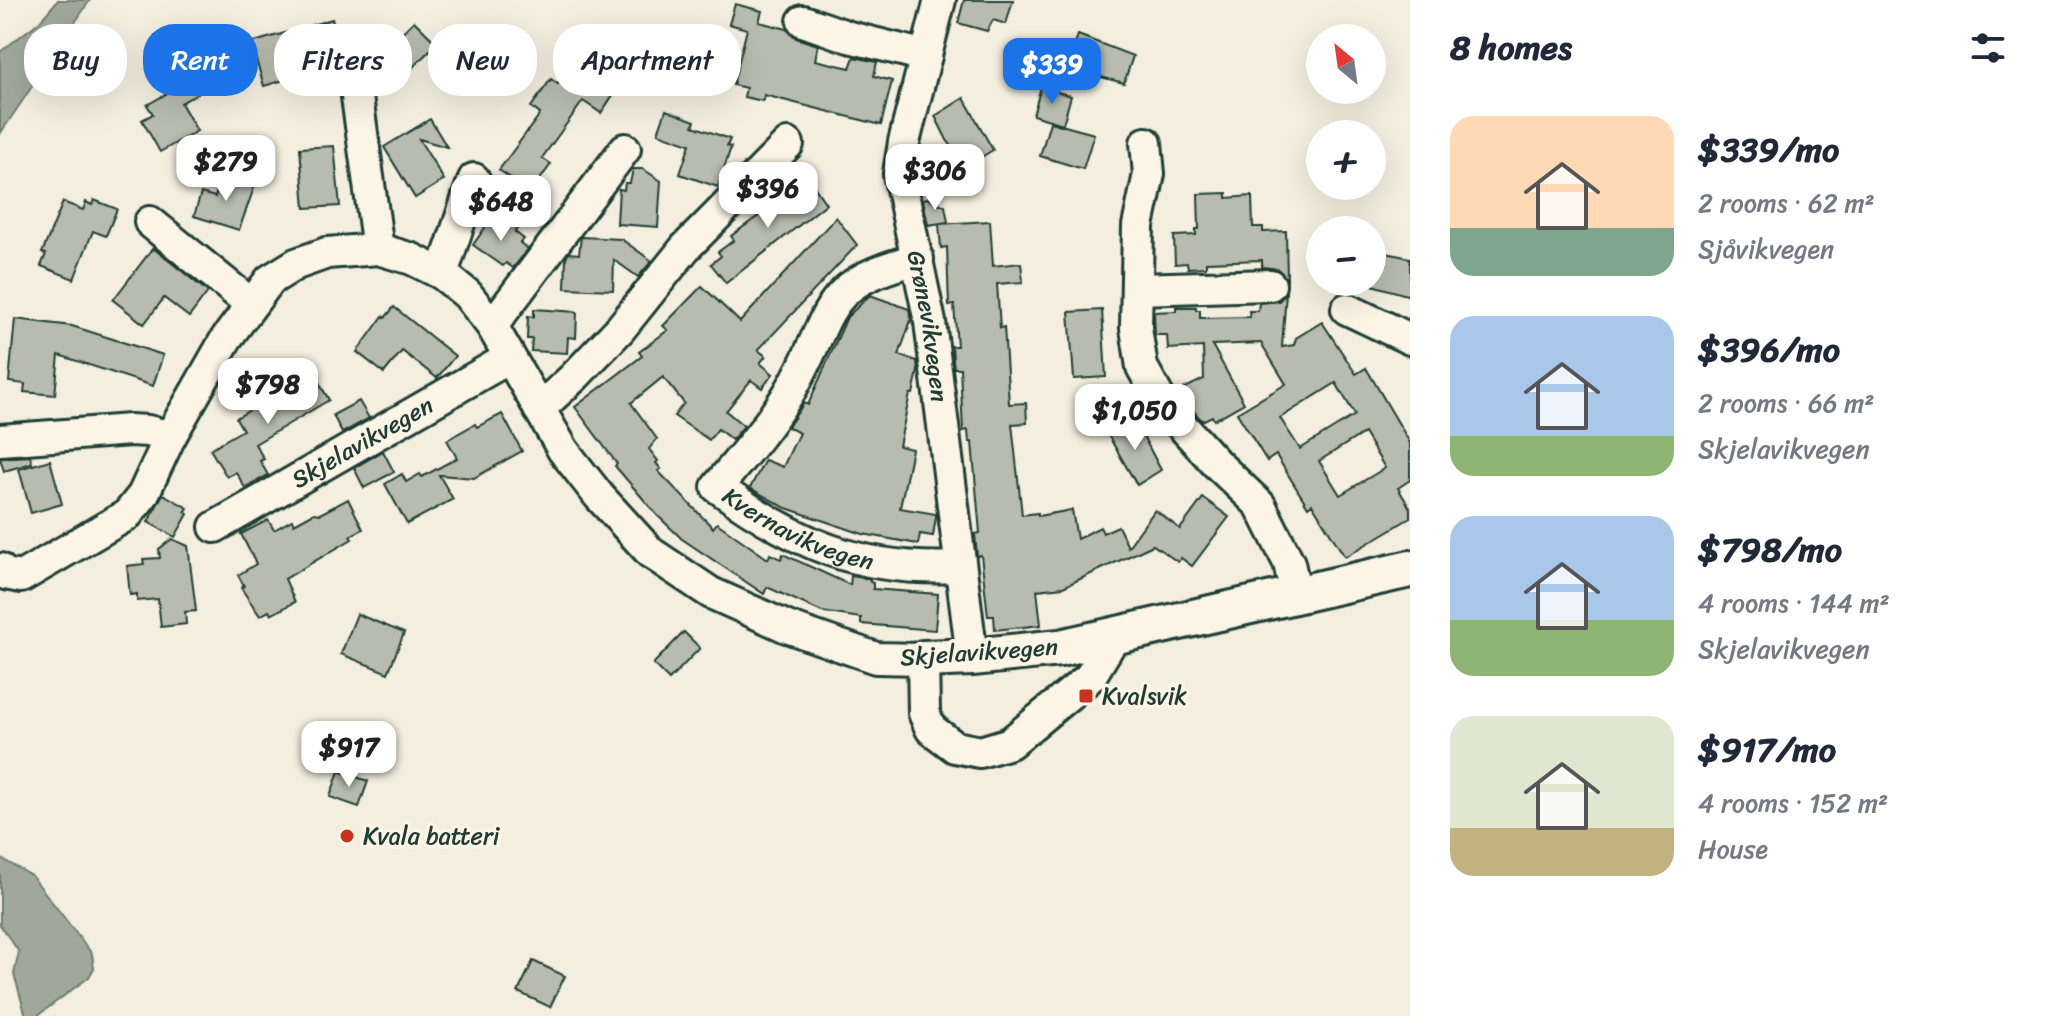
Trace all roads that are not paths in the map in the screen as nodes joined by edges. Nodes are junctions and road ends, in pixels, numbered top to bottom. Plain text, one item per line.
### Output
1 (940, 0) edge
2 (803, 21) dead end
3 (926, 56) junction
4 (357, 97) dead end
5 (1146, 143) dead end
6 (788, 144) dead end
7 (625, 149) dead end
8 (474, 179) dead end
9 (150, 222) dead end
10 (378, 249) junction
11 (918, 259) junction
12 (442, 274) junction
13 (1270, 285) dead end
14 (1137, 289) junction
15 (251, 304) junction
16 (1347, 309) dead end
17 (492, 326) junction
18 (1410, 339) edge
19 (509, 358) junction
20 (539, 409) junction
21 (170, 437) junction
22 (13, 438) edge
23 (215, 527) dead end
24 (959, 567) junction
25 (0, 569) edge
26 (1410, 569) edge
27 (1296, 595) junction
28 (1116, 634) junction
29 (972, 657) junction
30 (923, 659) junction

1 - 3 street, Grønevikvegen
2 - 3 street
3 - 11 street, Grønevikvegen
4 - 10 street
5 - 14 street
6 - 20 street
7 - 17 street
8 - 12 street
9 - 15 street
10 - 12 street, Skjelavikvegen
10 - 15 street, Skjelavikvegen
11 - 24 street, Grønevikvegen
11 - 24 street, Kvernavikvegen
12 - 17 street, Skjelavikvegen
13 - 14 street
14 - 27 street
15 - 21 street, Skjelavikvegen
16 - 18 street
17 - 19 street, Skjelavikvegen
19 - 20 street, Skjelavikvegen
19 - 23 street, Skjelavikvegen
20 - 30 street, Skjelavikvegen
21 - 22 street
21 - 25 street, Skjelavikvegen
24 - 29 street, Grønevikvegen
26 - 27 main road, Skjelavikvegen
27 - 28 main road, Skjelavikvegen
28 - 29 main road, Skjelavikvegen
28 - 30 street
29 - 30 main road, Skjelavikvegen

